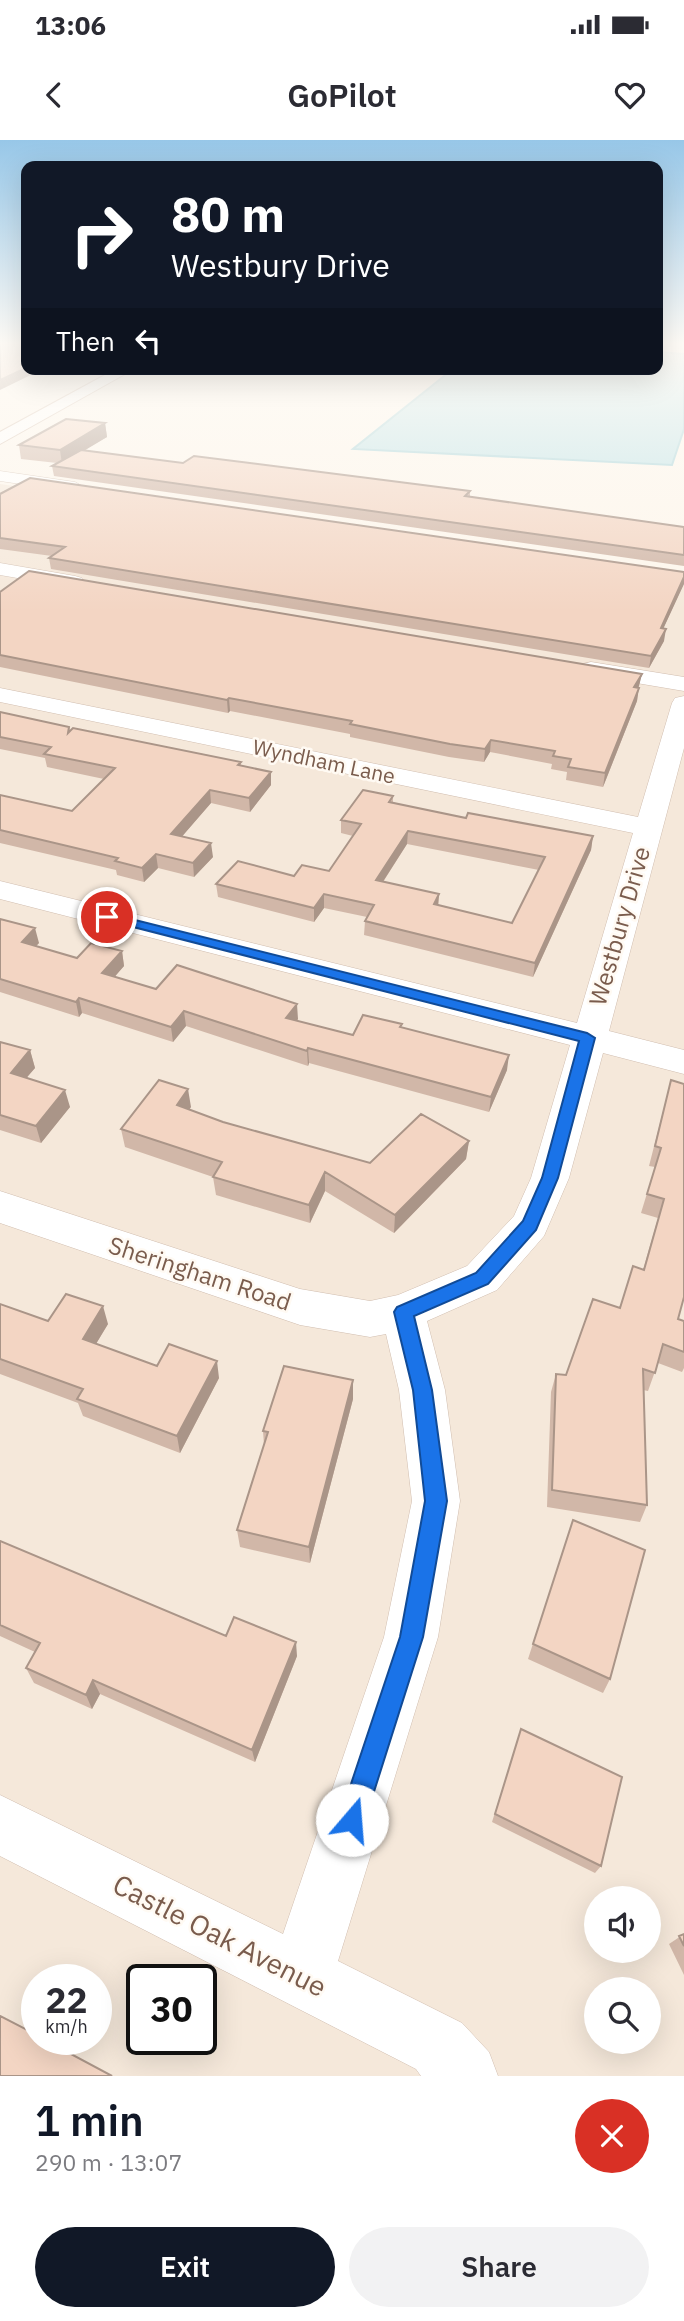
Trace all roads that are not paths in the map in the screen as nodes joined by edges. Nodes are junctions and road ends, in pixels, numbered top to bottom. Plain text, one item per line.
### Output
1 (0, 476) edge
2 (92, 489) edge
3 (0, 569) edge
4 (96, 585) edge
5 (575, 666) edge
6 (684, 684) edge
7 (0, 695) edge
8 (684, 703) edge
9 (647, 827) junction
10 (0, 890) edge
11 (587, 1038) junction
12 (684, 1062) edge
13 (0, 1207) edge
14 (403, 1312) junction
15 (0, 1824) edge
16 (301, 1976) junction
17 (452, 2061) edge

1 - 2 street
3 - 4 street
5 - 6 street
7 - 9 street, Wyndham Lane
8 - 9 street, Westbury Drive
9 - 11 street, Westbury Drive
10 - 11 street
11 - 12 street
11 - 14 street, Westbury Drive
13 - 14 street, Sheringham Road
14 - 16 street
15 - 16 street, Castle Oak Avenue
16 - 17 street, Castle Oak Avenue

